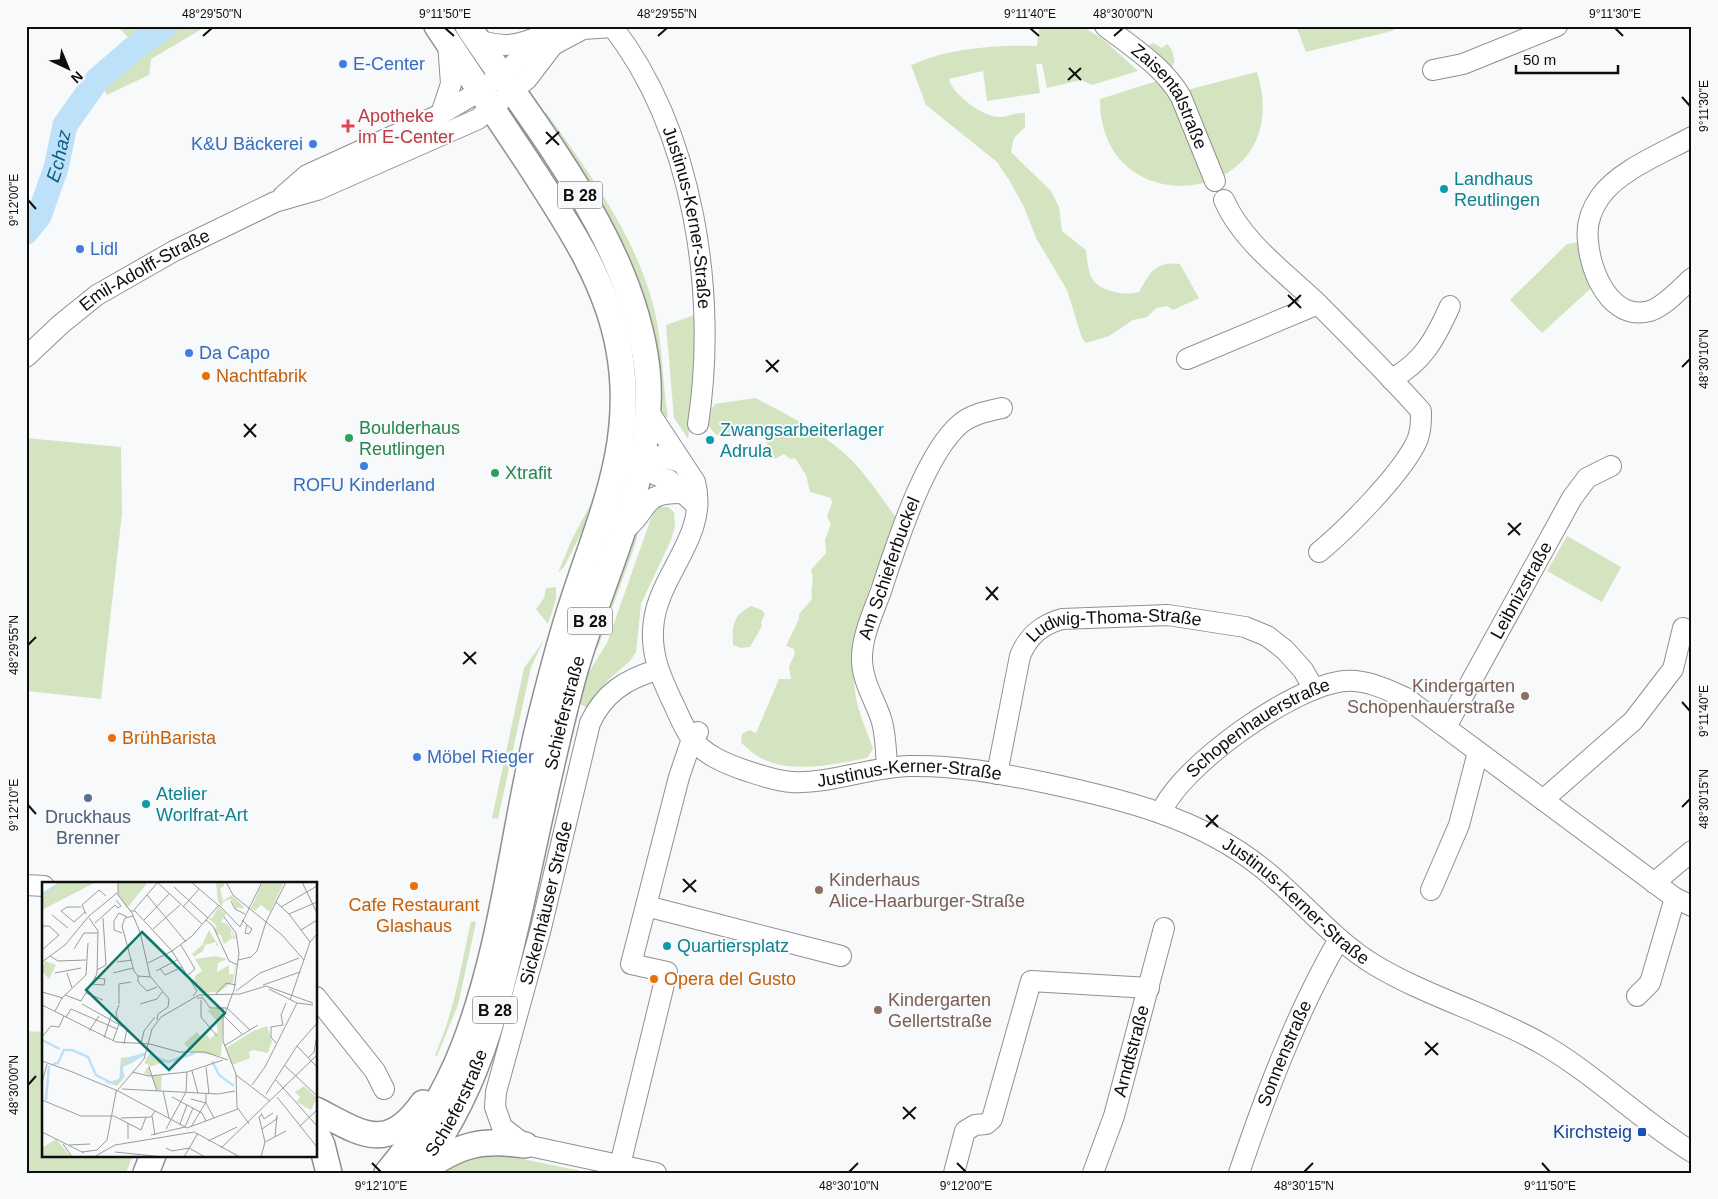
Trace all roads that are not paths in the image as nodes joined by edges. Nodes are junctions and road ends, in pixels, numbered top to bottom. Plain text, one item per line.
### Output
1 (612, 26) edge
2 (1105, 26) edge
3 (1557, 26) edge
4 (472, 33) edge
5 (552, 33) edge
6 (442, 34) edge
7 (1433, 70) dead end
8 (506, 84) junction
9 (486, 100) junction
10 (441, 114) junction
11 (455, 131) junction
12 (1692, 137) edge
13 (544, 140) junction
14 (522, 154) junction
15 (1215, 180) dead end
16 (1224, 200) dead end
17 (275, 202) junction
18 (1692, 278) edge
19 (1318, 304) junction
20 (1450, 306) dead end
21 (26, 357) edge
22 (1186, 359) dead end
23 (1391, 378) junction
24 (1002, 408) dead end
25 (647, 409) junction
26 (698, 424) dead end
27 (623, 436) junction
28 (681, 462) junction
29 (640, 464) junction
30 (1611, 466) dead end
31 (611, 485) junction
32 (681, 492) junction
33 (697, 506) junction
34 (622, 532) junction
35 (1319, 552) dead end
36 (1683, 628) dead end
37 (658, 670) junction
38 (1314, 688) junction
39 (1446, 727) junction
40 (695, 736) junction
41 (1478, 752) junction
42 (887, 768) junction
43 (997, 774) junction
44 (1543, 800) junction
45 (1160, 813) junction
46 (1692, 851) edge
47 (1654, 882) junction
48 (26, 885) edge
49 (42, 886) edge
50 (1431, 890) dead end
51 (1683, 902) edge
52 (646, 906) junction
53 (1164, 928) dead end
54 (1340, 940) junction
55 (841, 956) dead end
56 (1149, 988) junction
57 (1637, 996) dead end
58 (318, 999) edge
59 (478, 1002) junction
60 (384, 1089) dead end
61 (318, 1111) edge
62 (318, 1136) edge
63 (525, 1145) junction
64 (1692, 1152) edge
65 (153, 1156) edge
66 (620, 1165) junction
67 (146, 1173) edge
68 (329, 1173) edge
69 (387, 1173) edge
70 (415, 1173) edge
71 (419, 1173) edge
72 (656, 1173) edge
73 (954, 1173) edge
74 (1093, 1173) edge
75 (1239, 1173) edge

1 - 5 street, Justinus-Kerner-Straße
1 - 26 street, Justinus-Kerner-Straße
2 - 15 street, Zaisentalstraße
3 - 7 street
4 - 5 street
4 - 8 main road, B 28
5 - 8 street
6 - 9 main road, B 28
6 - 10 street
8 - 9 street
8 - 13 main road, Schieferstraße / B 28
9 - 10 street, Emil-Adolff-Straße
9 - 11 street, Emil-Adolff-Straße
9 - 14 main road, Schieferstraße / B 28
10 - 11 street
10 - 17 street, Emil-Adolff-Straße
11 - 17 street, Emil-Adolff-Straße
12 - 18 street
13 - 14 main road
13 - 25 main road, Schieferstraße / B 28
14 - 27 main road, Schieferstraße / B 28
16 - 19 street
17 - 21 street, Emil-Adolff-Straße
19 - 22 street
19 - 23 street
20 - 23 street
23 - 35 street
24 - 42 street, Am Schieferbuckel
25 - 28 street, Justinus-Kerner-Straße
25 - 29 main road, Schieferstraße / B 28
27 - 29 street
27 - 31 main road, Schieferstraße / B 28
28 - 29 street
28 - 33 street, Justinus-Kerner-Straße
29 - 31 street
29 - 32 street
29 - 34 main road, Schieferstraße / B 28
30 - 39 street, Leibnizstraße
31 - 59 main road, Schieferstraße / B 28
32 - 33 street
32 - 34 street
33 - 37 street, Justinus-Kerner-Straße
34 - 70 main road, Schieferstraße / B 28
36 - 44 street
37 - 40 street, Justinus-Kerner-Straße
37 - 63 street, Sickenhäuser Straße
38 - 39 street, Schopenhauerstraße
38 - 43 street, Ludwig-Thoma-Straße
38 - 45 street, Schopenhauerstraße
39 - 41 street, Schopenhauerstraße
40 - 42 street, Justinus-Kerner-Straße
40 - 52 street
41 - 44 street, Schopenhauerstraße
41 - 50 street
42 - 43 street, Justinus-Kerner-Straße
43 - 45 street, Justinus-Kerner-Straße
44 - 47 street, Schopenhauerstraße
45 - 54 street, Justinus-Kerner-Straße
46 - 47 street
47 - 51 street, Schopenhauerstraße
48 - 49 street
51 - 57 street, Schopenhauerstraße
52 - 55 street
52 - 66 street
53 - 56 street, Arndtstraße
54 - 64 street, Justinus-Kerner-Straße
54 - 75 street, Sonnenstraße
56 - 73 street
56 - 74 street, Arndtstraße
58 - 60 street
59 - 61 main road
59 - 69 main road, Schieferstraße / B 28
62 - 68 main road
63 - 66 street, Sickenhäuser Straße
63 - 71 main road
65 - 67 main road
66 - 72 street, Sickenhäuser Straße

